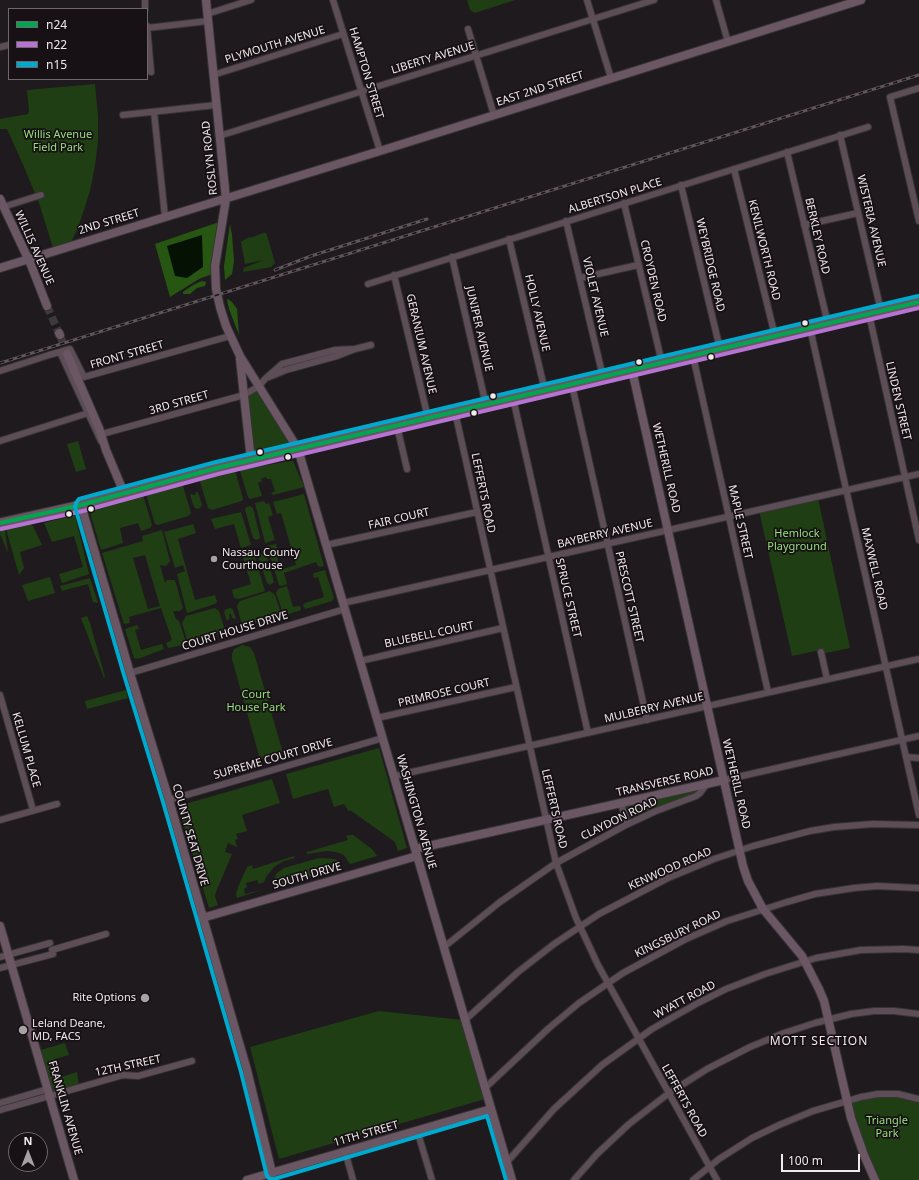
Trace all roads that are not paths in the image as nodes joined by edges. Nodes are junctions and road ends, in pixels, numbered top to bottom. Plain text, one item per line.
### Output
1 (206, 0) edge
2 (251, 0) edge
3 (333, 0) edge
4 (587, 0) edge
5 (654, 0) edge
6 (716, 0) edge
7 (861, 0) edge
8 (207, 17) junction
9 (593, 19) junction
10 (148, 28) edge
11 (468, 29) dead end
12 (343, 34) junction
13 (148, 39) edge
14 (728, 42) junction
15 (476, 56) junction
16 (151, 72) dead end
17 (213, 75) junction
18 (611, 78) junction
19 (919, 88) edge
20 (361, 91) junction
21 (216, 105) junction
22 (154, 112) junction
23 (123, 115) dead end
24 (494, 115) junction
25 (868, 127) dead end
26 (219, 136) junction
27 (840, 136) junction
28 (380, 151) junction
29 (787, 152) junction
30 (734, 169) junction
31 (681, 186) junction
32 (41, 195) dead end
33 (226, 199) junction
34 (2, 203) edge
35 (624, 203) junction
36 (858, 213) junction
37 (165, 217) junction
38 (566, 221) junction
39 (919, 221) edge
40 (804, 225) junction
41 (509, 239) junction
42 (452, 257) junction
43 (28, 259) junction
44 (638, 265) junction
45 (0, 268) edge
46 (394, 275) junction
47 (580, 278) junction
48 (368, 284) dead end
49 (919, 302) edge
50 (47, 306) tunnel mouth
51 (881, 311) junction
52 (869, 314) junction
53 (828, 324) junction
54 (810, 328) junction
55 (230, 336) junction
56 (775, 336) junction
57 (371, 345) dead end
58 (720, 349) junction
59 (64, 353) junction
60 (240, 356) junction
61 (693, 356) junction
62 (662, 363) junction
63 (632, 370) junction
64 (0, 371) edge
65 (603, 377) junction
66 (572, 384) junction
67 (259, 386) junction
68 (545, 391) junction
69 (244, 395) junction
70 (513, 398) junction
71 (486, 405) junction
72 (455, 412) junction
73 (88, 413) junction
74 (428, 418) junction
75 (396, 426) junction
76 (102, 434) junction
77 (0, 441) edge
78 (298, 449) junction
79 (106, 450) junction
80 (251, 460) junction
81 (407, 469) dead end
82 (919, 474) edge
83 (905, 477) junction
84 (846, 490) junction
85 (124, 493) junction
86 (81, 505) junction
87 (477, 512) junction
88 (729, 517) junction
89 (0, 523) edge
90 (668, 530) junction
91 (919, 540) edge
92 (607, 544) junction
93 (326, 545) junction
94 (549, 557) junction
95 (490, 570) junction
96 (344, 606) junction
97 (503, 628) junction
98 (821, 652) dead end
99 (919, 659) edge
100 (360, 661) junction
101 (886, 666) junction
102 (130, 673) junction
103 (827, 679) junction
104 (516, 687) junction
105 (768, 692) junction
106 (0, 695) edge
107 (708, 706) junction
108 (377, 718) junction
109 (647, 720) junction
110 (588, 733) junction
111 (919, 736) edge
112 (382, 738) junction
113 (902, 740) junction
114 (529, 746) junction
115 (906, 757) junction
116 (919, 758) edge
117 (394, 776) junction
118 (724, 780) junction
119 (707, 784) junction
120 (169, 800) junction
121 (621, 803) junction
122 (57, 804) dead end
123 (33, 810) junction
124 (919, 816) edge
125 (0, 820) edge
126 (546, 820) junction
127 (627, 824) junction
128 (919, 825) edge
129 (740, 851) junction
130 (416, 852) junction
131 (556, 863) junction
132 (919, 888) edge
133 (763, 909) junction
134 (202, 918) junction
135 (0, 926) edge
136 (580, 927) junction
137 (106, 934) dead end
138 (50, 943) dead end
139 (444, 947) junction
140 (919, 950) edge
141 (4, 955) edge
142 (804, 962) junction
143 (11, 965) junction
144 (0, 968) edge
145 (608, 983) junction
146 (919, 1014) edge
147 (465, 1020) junction
148 (828, 1020) junction
149 (638, 1038) junction
150 (192, 1061) dead end
151 (485, 1088) junction
152 (49, 1092) junction
153 (669, 1093) junction
154 (919, 1099) edge
155 (846, 1101) junction
156 (0, 1103) edge
157 (491, 1109) junction
158 (0, 1110) edge
159 (417, 1130) junction
160 (345, 1152) junction
161 (507, 1162) junction
162 (709, 1166) junction
163 (273, 1176) edge
164 (74, 1180) edge
165 (247, 1180) edge
166 (353, 1180) edge
167 (432, 1180) edge
168 (512, 1180) edge
169 (574, 1180) edge
170 (693, 1180) edge
171 (717, 1180) edge
172 (875, 1180) edge

1 - 8 street, ROSLYN ROAD
2 - 8 street
3 - 12 street, HAMPTON STREET
4 - 9 street
5 - 9 street, LIBERTY AVENUE
6 - 14 street
7 - 14 street, EAST 2ND STREET
8 - 10 street
8 - 17 street, ROSLYN ROAD
9 - 15 street, LIBERTY AVENUE
9 - 18 street
11 - 15 street
12 - 17 street, PLYMOUTH AVENUE
12 - 20 street, HAMPTON STREET
13 - 16 street
14 - 18 street, EAST 2ND STREET
15 - 20 street, LIBERTY AVENUE
15 - 24 street
17 - 21 street, ROSLYN ROAD
18 - 24 street, EAST 2ND STREET
19 - 39 street
20 - 26 street, LIBERTY AVENUE
20 - 28 street, HAMPTON STREET
21 - 22 street
21 - 26 street, ROSLYN ROAD
22 - 23 street
22 - 37 street
24 - 28 street, EAST 2ND STREET
25 - 27 street, ALBERTSON PLACE
26 - 33 street, ROSLYN ROAD
27 - 29 street, ALBERTSON PLACE
27 - 36 street, WISTERIA AVENUE
28 - 33 street, EAST 2ND STREET
29 - 30 street, ALBERTSON PLACE
29 - 40 street, BERKLEY ROAD
30 - 31 street, ALBERTSON PLACE
30 - 56 street, KENILWORTH ROAD
31 - 35 street, ALBERTSON PLACE
31 - 58 street, WEYBRIDGE ROAD
32 - 34 street
33 - 37 street, 2ND STREET
33 - 55 street, ROSLYN ROAD
34 - 43 street, WILLIS AVENUE
35 - 38 street, ALBERTSON PLACE
35 - 44 street, CROYDEN ROAD
36 - 40 street
36 - 51 street, WISTERIA AVENUE
37 - 43 street, 2ND STREET
38 - 41 street, ALBERTSON PLACE
38 - 47 street, VIOLET AVENUE
40 - 53 street, BERKLEY ROAD
41 - 42 street, ALBERTSON PLACE
41 - 68 street, HOLLY AVENUE
42 - 46 street, ALBERTSON PLACE
42 - 71 street, JUNIPER AVENUE
43 - 45 street, 2ND STREET
43 - 50 street, WILLIS AVENUE
44 - 47 street
44 - 62 street, CROYDEN ROAD
46 - 48 street, ALBERTSON PLACE
46 - 74 street, GERANIUM AVENUE
47 - 65 street, VIOLET AVENUE
49 - 51 main road
51 - 52 main road
52 - 53 main road
52 - 83 street, LINDEN STREET
53 - 54 main road
54 - 56 main road
54 - 84 street, MAXWELL ROAD
55 - 59 street, FRONT STREET
55 - 60 street, ROSLYN ROAD
56 - 58 main road
57 - 67 street, 3RD STREET
58 - 61 main road
59 - 64 street
59 - 73 street
59 - 76 street
60 - 67 street, ROSLYN ROAD
60 - 69 street, ROSLYN ROAD
61 - 62 main road
61 - 88 street, MAPLE STREET
62 - 63 main road
63 - 65 main road
63 - 90 street, WETHERILL ROAD
65 - 66 main road
66 - 68 main road
66 - 92 street, PRESCOTT STREET
67 - 69 street, 3RD STREET
67 - 78 street, ROSLYN ROAD
68 - 70 main road
69 - 76 street, 3RD STREET
69 - 80 street, ROSLYN ROAD
70 - 71 main road
70 - 94 street, SPRUCE STREET
71 - 72 main road
72 - 74 main road
72 - 87 street, LEFFERTS ROAD
73 - 77 street
73 - 79 street
74 - 75 main road
75 - 78 main road
75 - 81 street
76 - 79 street
78 - 80 main road
78 - 93 street, WASHINGTON AVENUE
79 - 85 street
80 - 85 main road
82 - 83 street, BAYBERRY AVENUE
83 - 84 street, BAYBERRY AVENUE
83 - 91 street, LINDEN STREET
84 - 88 street, BAYBERRY AVENUE
84 - 101 street, MAXWELL ROAD
85 - 86 main road
86 - 89 main road
86 - 102 street, COUNTY SEAT DRIVE
87 - 93 street, FAIR COURT
87 - 95 street, LEFFERTS ROAD
88 - 90 street, BAYBERRY AVENUE
88 - 105 street, MAPLE STREET
90 - 92 street, BAYBERRY AVENUE
90 - 107 street, WETHERILL ROAD
92 - 94 street, BAYBERRY AVENUE
92 - 109 street, PRESCOTT STREET
93 - 96 street, WASHINGTON AVENUE
94 - 95 street, BAYBERRY AVENUE
94 - 110 street, SPRUCE STREET
95 - 96 street, BAYBERRY AVENUE
95 - 97 street, LEFFERTS ROAD
96 - 100 street, WASHINGTON AVENUE
96 - 102 street, COURT HOUSE DRIVE
97 - 100 street, BLUEBELL COURT
97 - 104 street, LEFFERTS ROAD
98 - 103 street
99 - 101 street, MULBERRY AVENUE
100 - 108 street, WASHINGTON AVENUE
101 - 103 street, MULBERRY AVENUE
101 - 113 street, MAXWELL ROAD
102 - 120 street, COUNTY SEAT DRIVE
103 - 105 street, MULBERRY AVENUE
104 - 108 street, PRIMROSE COURT
104 - 114 street, LEFFERTS ROAD
105 - 107 street, MULBERRY AVENUE
106 - 123 street, KELLUM PLACE
107 - 109 street, MULBERRY AVENUE
107 - 118 street, WETHERILL ROAD
108 - 112 street, WASHINGTON AVENUE
109 - 110 street, MULBERRY AVENUE
110 - 114 street, MULBERRY AVENUE
111 - 113 street, TRANSVERSE ROAD
112 - 117 street, WASHINGTON AVENUE
112 - 120 street, SUPREME COURT DRIVE
113 - 115 street, MAXWELL ROAD
113 - 118 street, TRANSVERSE ROAD
114 - 117 street, MULBERRY AVENUE
114 - 126 street, LEFFERTS ROAD
115 - 116 street
115 - 124 street, MAXWELL ROAD
117 - 130 street, WASHINGTON AVENUE
118 - 119 street, TRANSVERSE ROAD
118 - 129 street, WETHERILL ROAD
119 - 121 street, TRANSVERSE ROAD
119 - 127 street, CLAYDON ROAD
120 - 134 street, COUNTY SEAT DRIVE
121 - 126 street, TRANSVERSE ROAD
121 - 127 street
122 - 123 street
123 - 125 street
126 - 130 street, TRANSVERSE ROAD
126 - 131 street, LEFFERTS ROAD
127 - 131 street, CLAYDON ROAD
128 - 129 street, KENWOOD ROAD
129 - 133 street, WETHERILL ROAD
129 - 136 street, KENWOOD ROAD
130 - 134 street, SOUTH DRIVE
130 - 139 street, WASHINGTON AVENUE
131 - 136 street, LEFFERTS ROAD
131 - 139 street, CLAYDON ROAD
132 - 133 street, KINGSBURY ROAD
133 - 142 street, WETHERILL ROAD
133 - 145 street, KINGSBURY ROAD
134 - 163 street, COUNTY SEAT DRIVE
135 - 141 street, FRANKLIN AVENUE
136 - 145 street, LEFFERTS ROAD
136 - 147 street, KENWOOD ROAD
137 - 143 street
138 - 141 street
139 - 147 street, WASHINGTON AVENUE
140 - 142 street, WYATT ROAD
141 - 143 street, FRANKLIN AVENUE
142 - 148 street, WETHERILL ROAD
142 - 149 street, WYATT ROAD
143 - 144 street
143 - 152 street, FRANKLIN AVENUE
145 - 149 street, LEFFERTS ROAD
145 - 151 street, KINGSBURY ROAD
146 - 148 street
147 - 151 street, WASHINGTON AVENUE
148 - 153 street
148 - 155 street, WETHERILL ROAD
149 - 153 street, LEFFERTS ROAD
149 - 161 street, WYATT ROAD
150 - 152 street, 12TH STREET
151 - 157 street, WASHINGTON AVENUE
152 - 156 street, 12TH STREET
152 - 158 street, 12TH STREET
152 - 164 street, FRANKLIN AVENUE
153 - 162 street, LEFFERTS ROAD
153 - 169 street
154 - 155 street
155 - 162 street
155 - 172 street, WETHERILL ROAD
157 - 159 street, 11TH STREET
157 - 161 street, WASHINGTON AVENUE
159 - 160 street, 11TH STREET
159 - 167 street
160 - 163 street, 11TH STREET
160 - 166 street
161 - 168 street, WASHINGTON AVENUE
162 - 170 street
162 - 171 street, LEFFERTS ROAD
163 - 165 street, 11TH STREET

